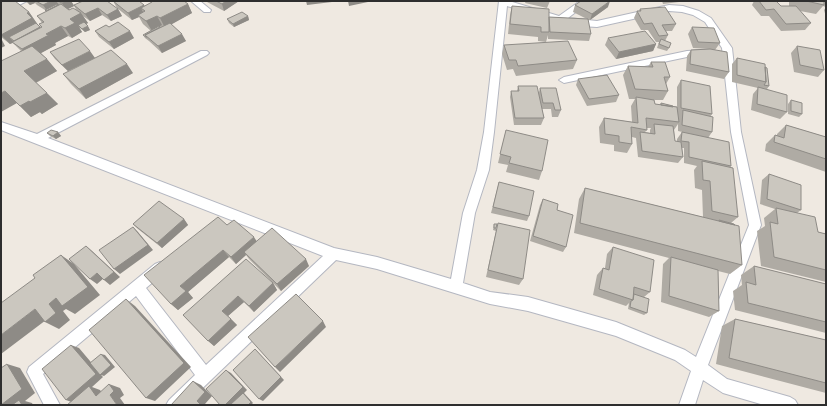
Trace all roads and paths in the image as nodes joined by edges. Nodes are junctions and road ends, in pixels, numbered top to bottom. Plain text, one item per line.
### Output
1 (23, 1) edge
2 (195, 1) edge
3 (586, 1) edge
4 (503, 2) edge
5 (207, 10) dead end
6 (1, 11) edge
7 (561, 19) junction
8 (204, 53) dead end
9 (721, 55) junction
10 (564, 80) dead end
11 (1, 126) edge
12 (38, 139) junction
13 (226, 211) junction
14 (214, 222) edge
15 (334, 254) junction
16 (167, 262) edge
17 (456, 286) junction
18 (137, 287) junction
19 (699, 369) junction
20 (205, 376) junction
21 (52, 405) edge
22 (174, 405) edge
23 (688, 405) edge
24 (790, 405) edge

1 - 6 street
2 - 5 street
3 - 7 street
4 - 7 street
4 - 17 street
7 - 9 street
8 - 12 street
9 - 10 street
9 - 19 street
11 - 12 street
12 - 13 street
13 - 14 street
13 - 15 street
15 - 17 street
15 - 20 street
16 - 18 street
17 - 19 street
18 - 20 street
18 - 21 street
19 - 23 street
19 - 24 street
20 - 22 street

